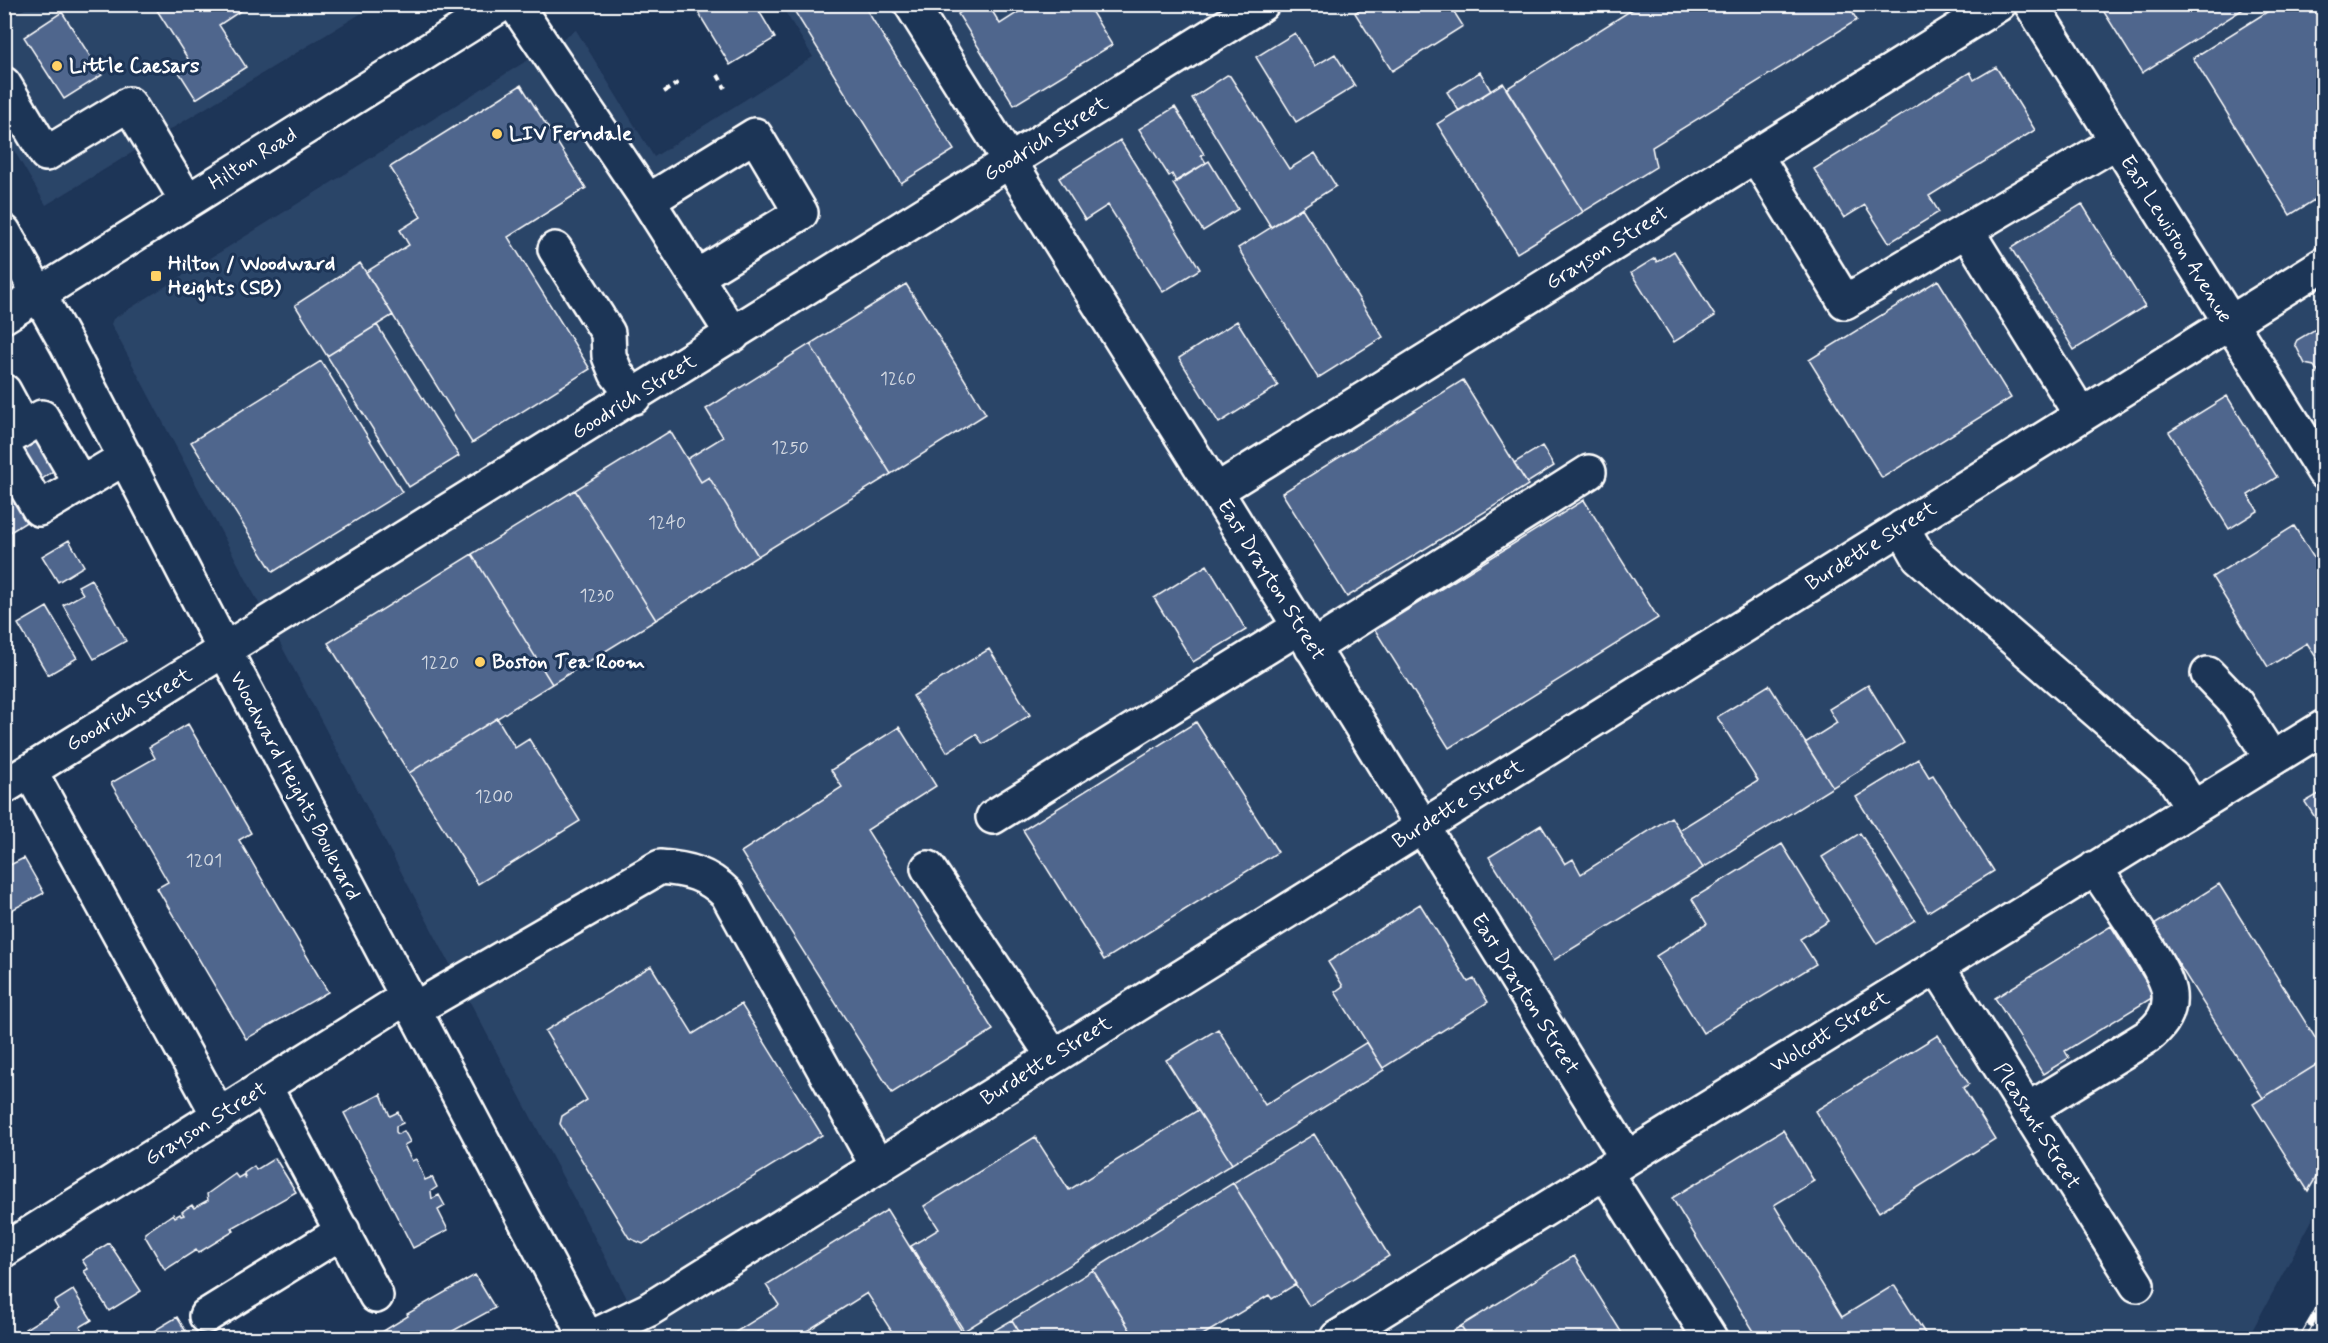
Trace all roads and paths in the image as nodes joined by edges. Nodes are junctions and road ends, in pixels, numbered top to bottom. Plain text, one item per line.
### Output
1 (503, 4) edge
2 (515, 4) edge
3 (1262, 4) edge
4 (1999, 4) edge
5 (2031, 4) edge
6 (922, 8) edge
7 (717, 75) dead end
8 (681, 81) dead end
9 (4, 84) edge
10 (725, 88) dead end
11 (664, 92) dead end
12 (2116, 142) junction
13 (1756, 156) junction
14 (1009, 162) junction
15 (187, 201) junction
16 (648, 201) junction
17 (1966, 231) junction
18 (4, 232) edge
19 (555, 249) dead end
20 (2324, 264) edge
21 (696, 277) junction
22 (39, 295) junction
23 (4, 316) edge
24 (2228, 322) junction
25 (733, 335) junction
26 (4, 391) edge
27 (633, 397) junction
28 (2081, 415) junction
29 (10, 450) edge
30 (126, 457) junction
31 (1589, 472) dead end
32 (2324, 472) edge
33 (81, 484) junction
34 (1216, 492) junction
35 (1902, 527) junction
36 (1305, 637) junction
37 (225, 651) junction
38 (2208, 674) dead end
39 (2324, 727) edge
40 (2272, 759) junction
41 (17, 779) edge
42 (2193, 808) junction
43 (993, 817) dead end
44 (1421, 827) junction
45 (928, 868) dead end
46 (2095, 868) junction
47 (1937, 966) junction
48 (410, 1004) junction
49 (1053, 1056) junction
50 (265, 1088) junction
51 (2028, 1110) junction
52 (219, 1116) junction
53 (1616, 1165) junction
54 (878, 1167) junction
55 (343, 1231) junction
56 (4, 1250) edge
57 (2137, 1285) dead end
58 (376, 1296) dead end
59 (206, 1316) dead end
60 (806, 1331) dead end
61 (589, 1338) edge
62 (810, 1338) edge
63 (1337, 1338) edge
64 (1710, 1338) edge

1 - 15 street, Hilton Road
2 - 16 street
3 - 14 street, Goodrich Street
4 - 13 street, Grayson Street
5 - 12 street, East Lewiston Avenue
6 - 14 street, East Drayton Street
7 - 10 path
8 - 11 path
9 - 15 street
12 - 17 street
12 - 24 street, East Lewiston Avenue
13 - 17 street
13 - 34 street, Grayson Street
14 - 25 street, Goodrich Street
14 - 34 street, East Drayton Street
15 - 22 street, Hilton Road
16 - 21 street
16 - 21 street
17 - 28 street
18 - 22 street, Woodward Heights Boulevard
19 - 27 street
20 - 24 street, Burdette Street
21 - 25 street
22 - 23 street, Hilton Road
22 - 30 street, Woodward Heights Boulevard
24 - 28 street, Burdette Street
24 - 32 street, East Lewiston Avenue
25 - 27 street, Goodrich Street
26 - 29 street
27 - 37 street, Goodrich Street
28 - 35 street, Burdette Street
29 - 33 street
29 - 33 street
30 - 33 street
30 - 37 street, Woodward Heights Boulevard
31 - 36 street
34 - 36 street, East Drayton Street
35 - 42 street
35 - 44 street, Burdette Street
36 - 43 street
36 - 44 street, East Drayton Street
37 - 41 street, Goodrich Street
37 - 48 street, Woodward Heights Boulevard
38 - 40 street
39 - 40 street, Wolcott Street
40 - 42 street, Wolcott Street
41 - 52 street
42 - 46 street, Wolcott Street
44 - 49 street, Burdette Street
44 - 53 street, East Drayton Street
45 - 49 street
46 - 47 street, Wolcott Street
46 - 51 street
47 - 51 street, Pleasant Street
47 - 53 street, Wolcott Street
48 - 50 street, Grayson Street
48 - 54 street, Grayson Street
48 - 61 street, Woodward Heights Boulevard
49 - 54 street, Burdette Street
50 - 52 street, Grayson Street
50 - 55 street
51 - 57 street, Pleasant Street
52 - 56 street, Grayson Street
53 - 63 street, Wolcott Street
53 - 64 street, East Drayton Street
54 - 61 street, Burdette Street
55 - 58 street
55 - 59 street
60 - 62 path

